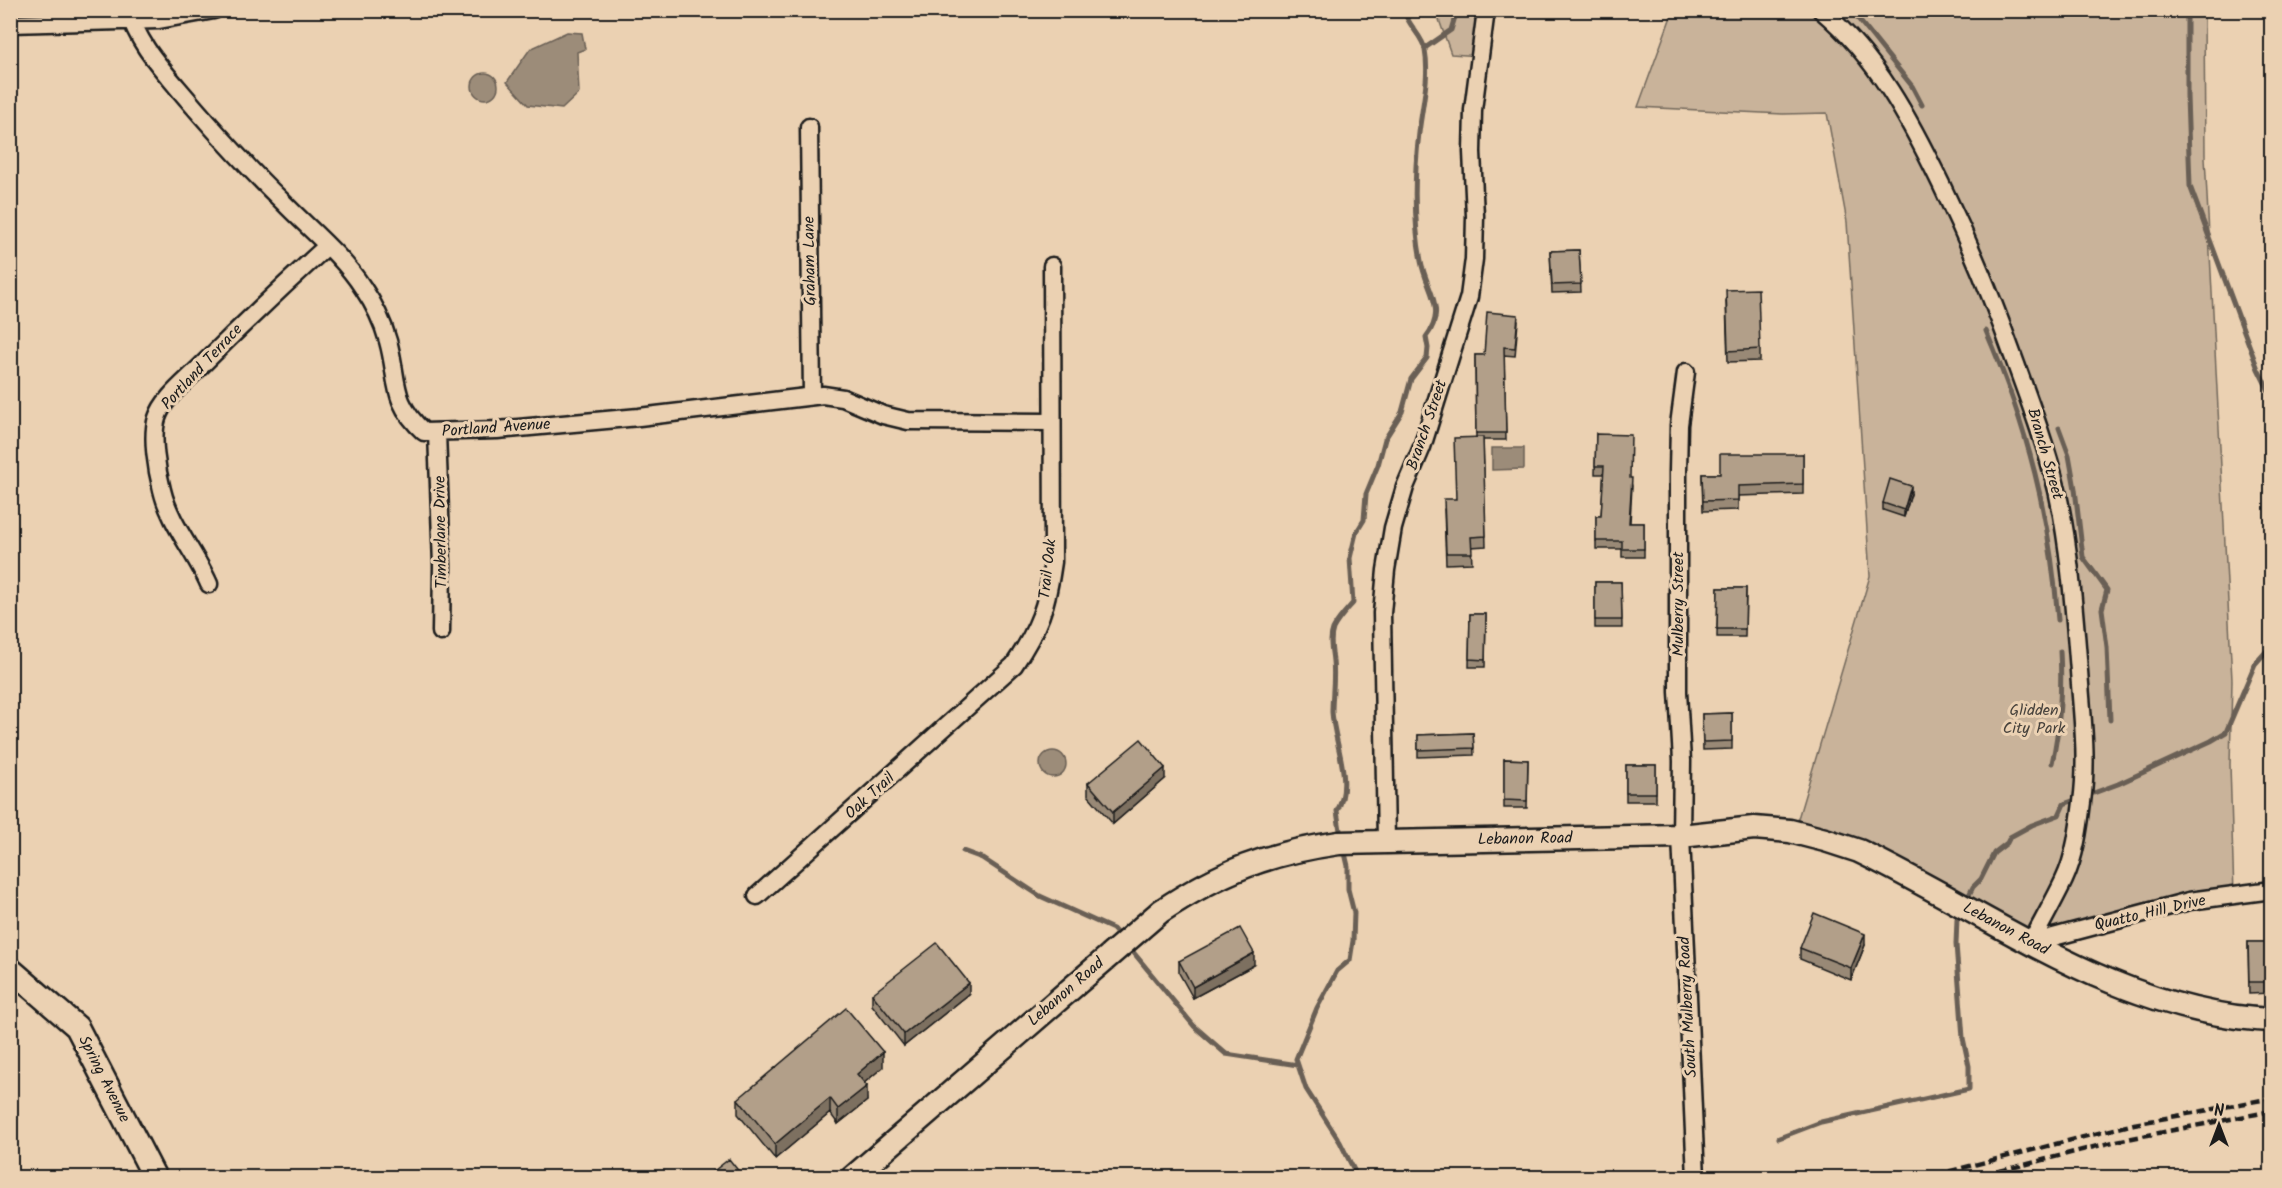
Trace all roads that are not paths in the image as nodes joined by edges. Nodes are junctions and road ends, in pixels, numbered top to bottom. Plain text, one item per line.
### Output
1 (214, 10) edge
2 (1486, 10) edge
3 (1821, 10) edge
4 (130, 15) edge
5 (10, 24) edge
6 (809, 127) dead end
7 (327, 246) junction
8 (1052, 266) dead end
9 (1686, 372) dead end
10 (812, 396) junction
11 (1051, 422) junction
12 (437, 433) junction
13 (210, 584) dead end
14 (441, 632) dead end
15 (983, 694) joint
16 (1681, 836) junction
17 (1386, 841) junction
18 (2271, 890) edge
19 (757, 897) dead end
20 (2031, 943) junction
21 (10, 969) edge
22 (2271, 1020) edge
23 (155, 1178) edge
24 (852, 1178) edge
25 (1696, 1178) edge

1 - 4 street
2 - 17 street, Branch Street
3 - 20 street, Branch Street
4 - 5 street
4 - 7 street, Portland Avenue
6 - 10 street, Graham Lane
7 - 12 street, Portland Avenue
7 - 13 street, Portland Terrace
8 - 11 street
9 - 16 street, Mulberry Street
10 - 11 street, Portland Avenue
10 - 12 street, Portland Avenue
11 - 15 street, Trail Oak
12 - 14 street, Timberlane Drive
15 - 19 street, Oak Trail
16 - 17 street, Lebanon Road
16 - 20 street, Lebanon Road
16 - 25 street, South Mulberry Road
17 - 24 street, Lebanon Road
18 - 20 street, Quatto Hill Drive
20 - 22 street, Lebanon Road
21 - 23 street, Spring Avenue

